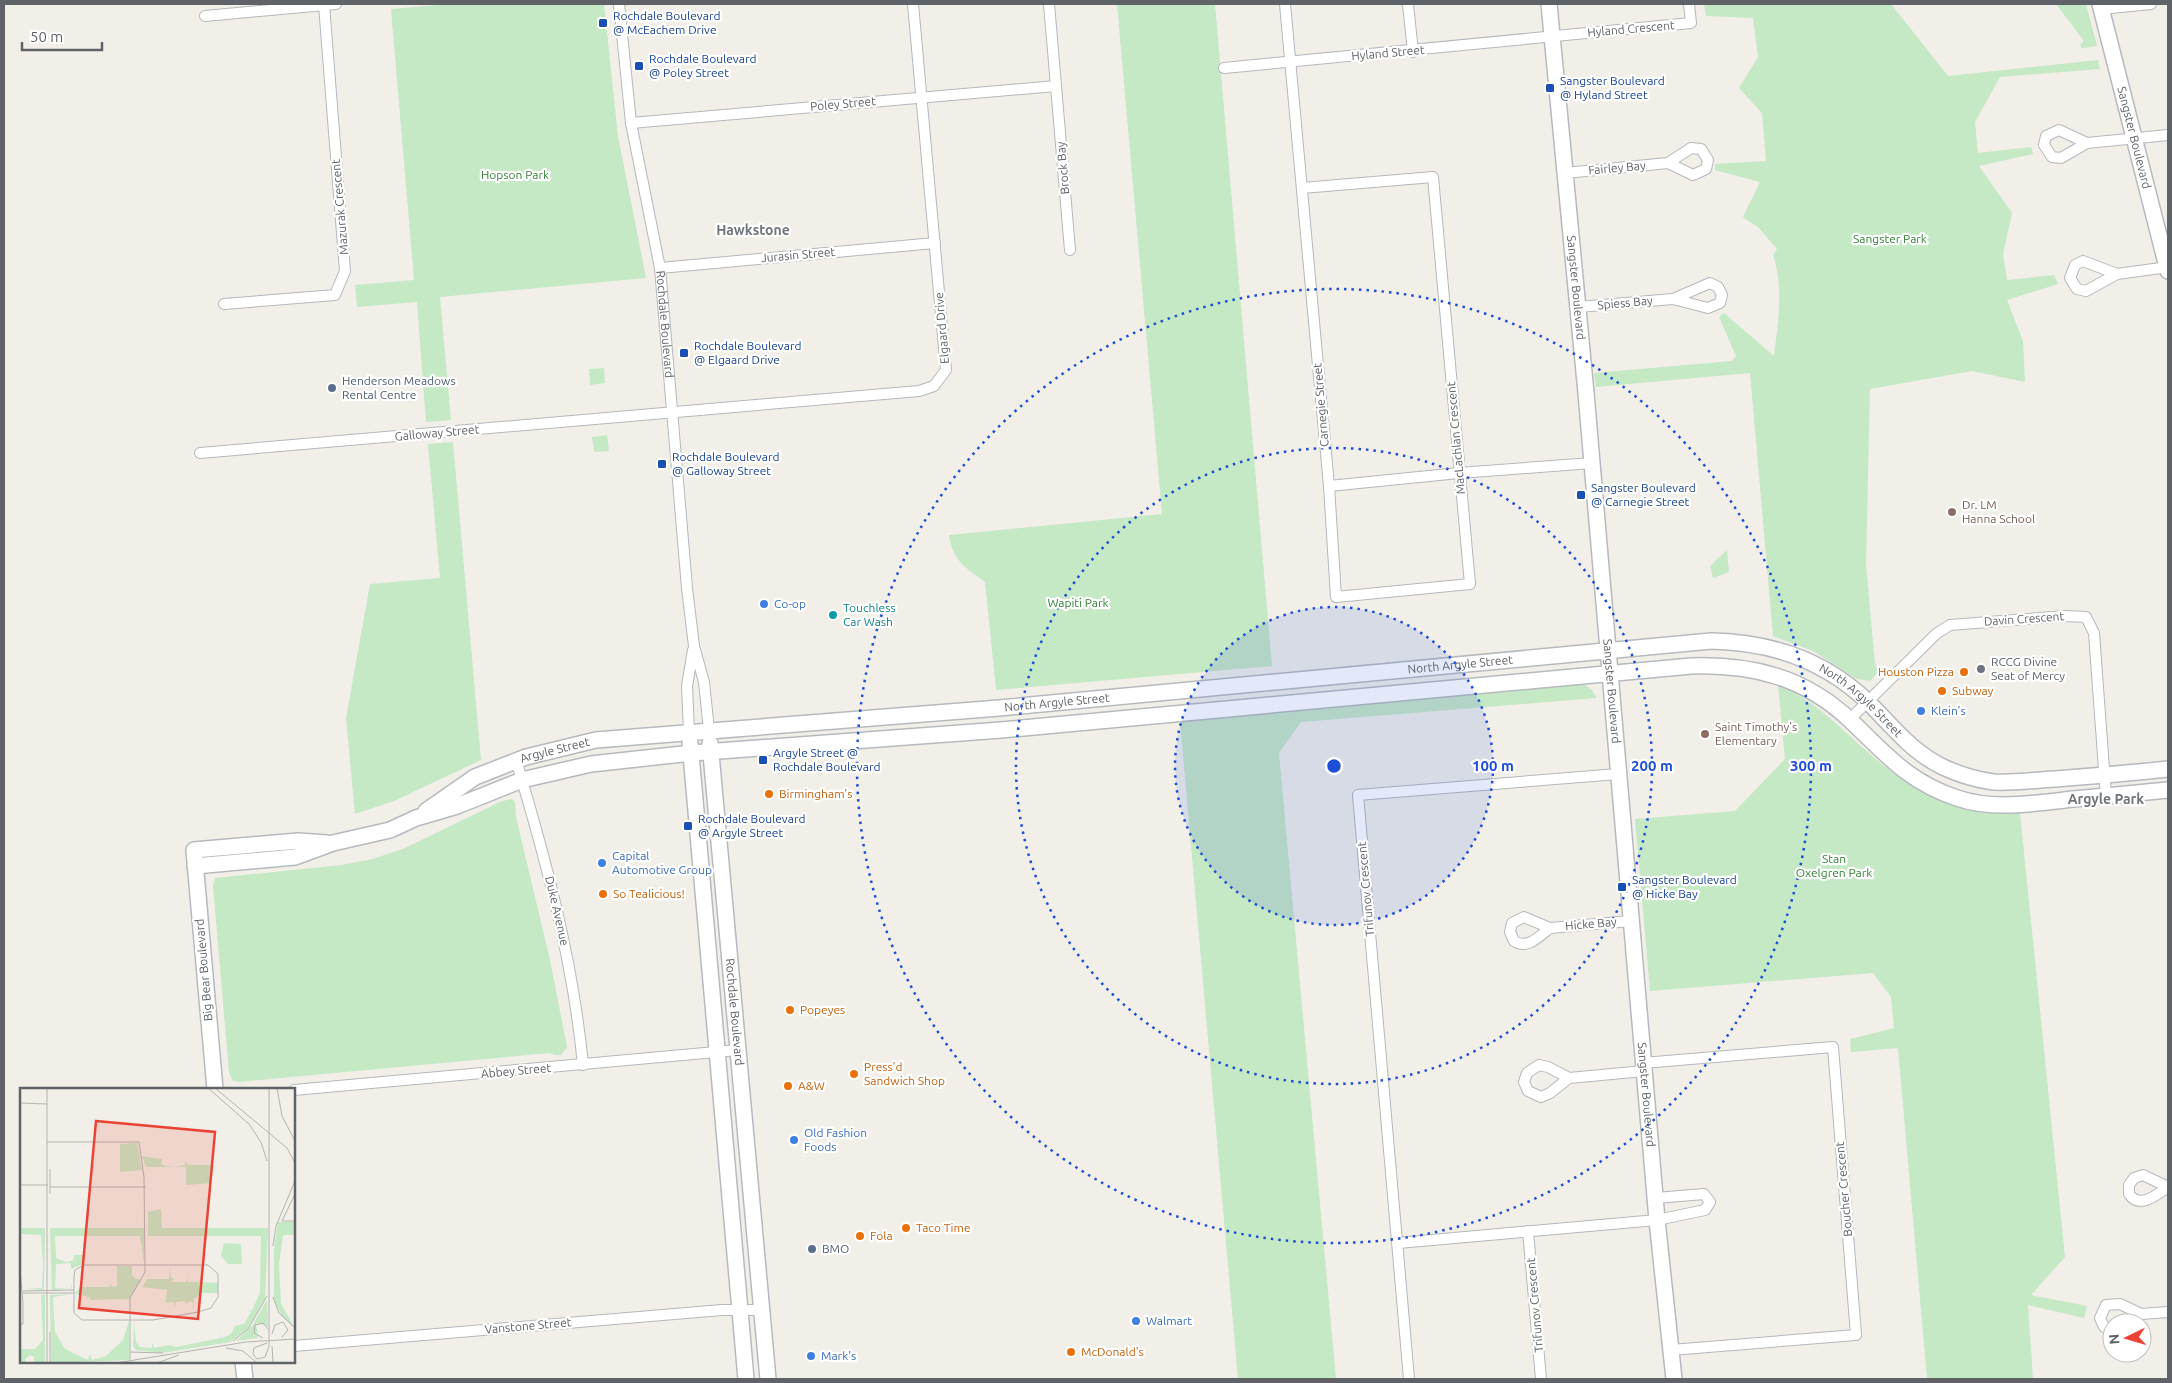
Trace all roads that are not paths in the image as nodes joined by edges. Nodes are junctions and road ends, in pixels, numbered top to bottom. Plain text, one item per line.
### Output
1 (336, 4) edge
2 (619, 4) edge
3 (913, 4) edge
4 (1049, 4) edge
5 (1285, 4) edge
6 (1408, 4) edge
7 (1549, 4) edge
8 (1689, 4) edge
9 (2150, 4) edge
10 (324, 5) edge
11 (2101, 6) edge
12 (205, 16) dead end
13 (1552, 36) junction
14 (1413, 52) junction
15 (1290, 62) junction
16 (1224, 68) dead end
17 (1056, 86) junction
18 (922, 98) junction
19 (631, 123) junction
20 (2168, 135) edge
21 (2135, 138) junction
22 (2087, 143) dead end
23 (1668, 163) dead end
24 (1565, 173) junction
25 (1302, 188) junction
26 (935, 243) junction
27 (1070, 250) dead end
28 (660, 268) junction
29 (2168, 268) edge
30 (2117, 274) dead end
31 (1673, 299) dead end
32 (224, 304) dead end
33 (1578, 306) junction
34 (673, 413) junction
35 (200, 453) dead end
36 (1592, 463) junction
37 (1459, 473) junction
38 (1329, 486) junction
39 (694, 646) junction
40 (1609, 651) junction
41 (1611, 675) junction
42 (1867, 701) junction
43 (1850, 719) junction
44 (709, 730) junction
45 (689, 732) junction
46 (711, 752) junction
47 (692, 753) junction
48 (516, 760) junction
49 (2168, 769) edge
50 (1618, 774) junction
51 (2105, 775) junction
52 (522, 780) junction
53 (2168, 790) edge
54 (2106, 796) junction
55 (416, 818) junction
56 (334, 844) junction
57 (194, 850) joint
58 (195, 866) junction
59 (1631, 921) junction
60 (1550, 928) dead end
61 (738, 1050) junction
62 (717, 1052) junction
63 (583, 1065) junction
64 (1644, 1068) junction
65 (1568, 1078) dead end
66 (215, 1088) edge
67 (295, 1090) edge
68 (1656, 1198) junction
69 (1657, 1220) junction
70 (1528, 1231) junction
71 (1398, 1243) junction
72 (762, 1310) junction
73 (740, 1312) junction
74 (2168, 1312) edge
75 (2102, 1313) edge
76 (2139, 1313) edge
77 (2152, 1313) edge
78 (295, 1346) edge
79 (1671, 1350) junction
80 (243, 1363) edge
81 (244, 1379) edge
82 (746, 1379) edge
83 (768, 1379) edge
84 (1409, 1379) edge
85 (1541, 1379) edge
86 (1674, 1379) edge

1 - 10 street
2 - 19 street, Rochdale Boulevard
3 - 18 street, Elgaard Drive
4 - 17 street, Brock Bay
5 - 15 street, Carnegie Street
6 - 14 street
7 - 13 street, Sangster Boulevard
8 - 13 street, Hyland Crescent
9 - 11 street
10 - 12 street
10 - 32 street, Mazurak Crescent
11 - 21 street, Sangster Boulevard
13 - 14 street, Hyland Street
13 - 24 street, Sangster Boulevard
14 - 15 street, Hyland Street
15 - 16 street, Hyland Street
15 - 25 street, Carnegie Street
17 - 18 street, Poley Street
17 - 27 street, Brock Bay
18 - 19 street, Poley Street
18 - 26 street, Elgaard Drive
19 - 28 street, Rochdale Boulevard
20 - 21 street
21 - 22 street
21 - 29 street, Sangster Boulevard
23 - 24 street, Fairley Bay
24 - 33 street, Sangster Boulevard
25 - 37 street, MacLachlan Crescent
25 - 38 street, Carnegie Street
26 - 28 street, Jurasin Street
26 - 34 street, Elgaard Drive
28 - 34 street, Rochdale Boulevard
29 - 30 street
31 - 33 street, Spiess Bay
33 - 36 street, Sangster Boulevard
34 - 35 street, Galloway Street
34 - 39 street, Rochdale Boulevard
36 - 37 street
36 - 40 street, Sangster Boulevard
37 - 38 street
37 - 38 street, MacLachlan Crescent
39 - 44 street, Rochdale Boulevard
39 - 45 street, Rochdale Boulevard
40 - 41 street, Sangster Boulevard
40 - 42 street, North Argyle Street
40 - 44 street, North Argyle Street
41 - 43 street, North Argyle Street
41 - 46 street, North Argyle Street
41 - 50 street, Sangster Boulevard
42 - 43 street, Davin Crescent
42 - 51 street, North Argyle Street
42 - 51 street, Davin Crescent
43 - 54 street, North Argyle Street
44 - 45 street, Argyle Street
44 - 46 street, Rochdale Boulevard
45 - 47 street, Rochdale Boulevard
45 - 48 street, Argyle Street
46 - 47 street, Argyle Street
46 - 61 street, Rochdale Boulevard
47 - 52 street, Argyle Street
47 - 62 street, Rochdale Boulevard
48 - 52 street, Duke Avenue
48 - 55 street, Argyle Street
49 - 51 street, North Argyle Street
50 - 59 street, Sangster Boulevard
50 - 71 street, Trifunov Crescent
51 - 54 street, Davin Crescent
52 - 55 street, Argyle Street
52 - 63 street, Duke Avenue
53 - 54 street, North Argyle Street
55 - 56 street, Argyle Street
56 - 57 street, Argyle Street
56 - 58 street, Argyle Street
57 - 58 street, Big Bear Boulevard
58 - 66 street, Big Bear Boulevard
59 - 60 street, Hicke Bay
59 - 64 street, Sangster Boulevard
61 - 62 street, Abbey Street
61 - 72 street, Rochdale Boulevard
62 - 63 street, Abbey Street
62 - 73 street, Rochdale Boulevard
63 - 67 street, Abbey Street
64 - 65 street
64 - 68 street, Sangster Boulevard
64 - 79 street, Boucher Crescent
68 - 69 street, Sangster Boulevard
68 - 69 street
69 - 70 street
69 - 79 street, Sangster Boulevard
70 - 71 street
70 - 85 street, Trifunov Crescent
71 - 84 street, Trifunov Crescent
72 - 73 street, Vanstone Street
72 - 83 street, Rochdale Boulevard
73 - 78 street, Vanstone Street
73 - 82 street, Rochdale Boulevard
74 - 77 street
75 - 76 street
79 - 86 street, Sangster Boulevard
80 - 81 street

